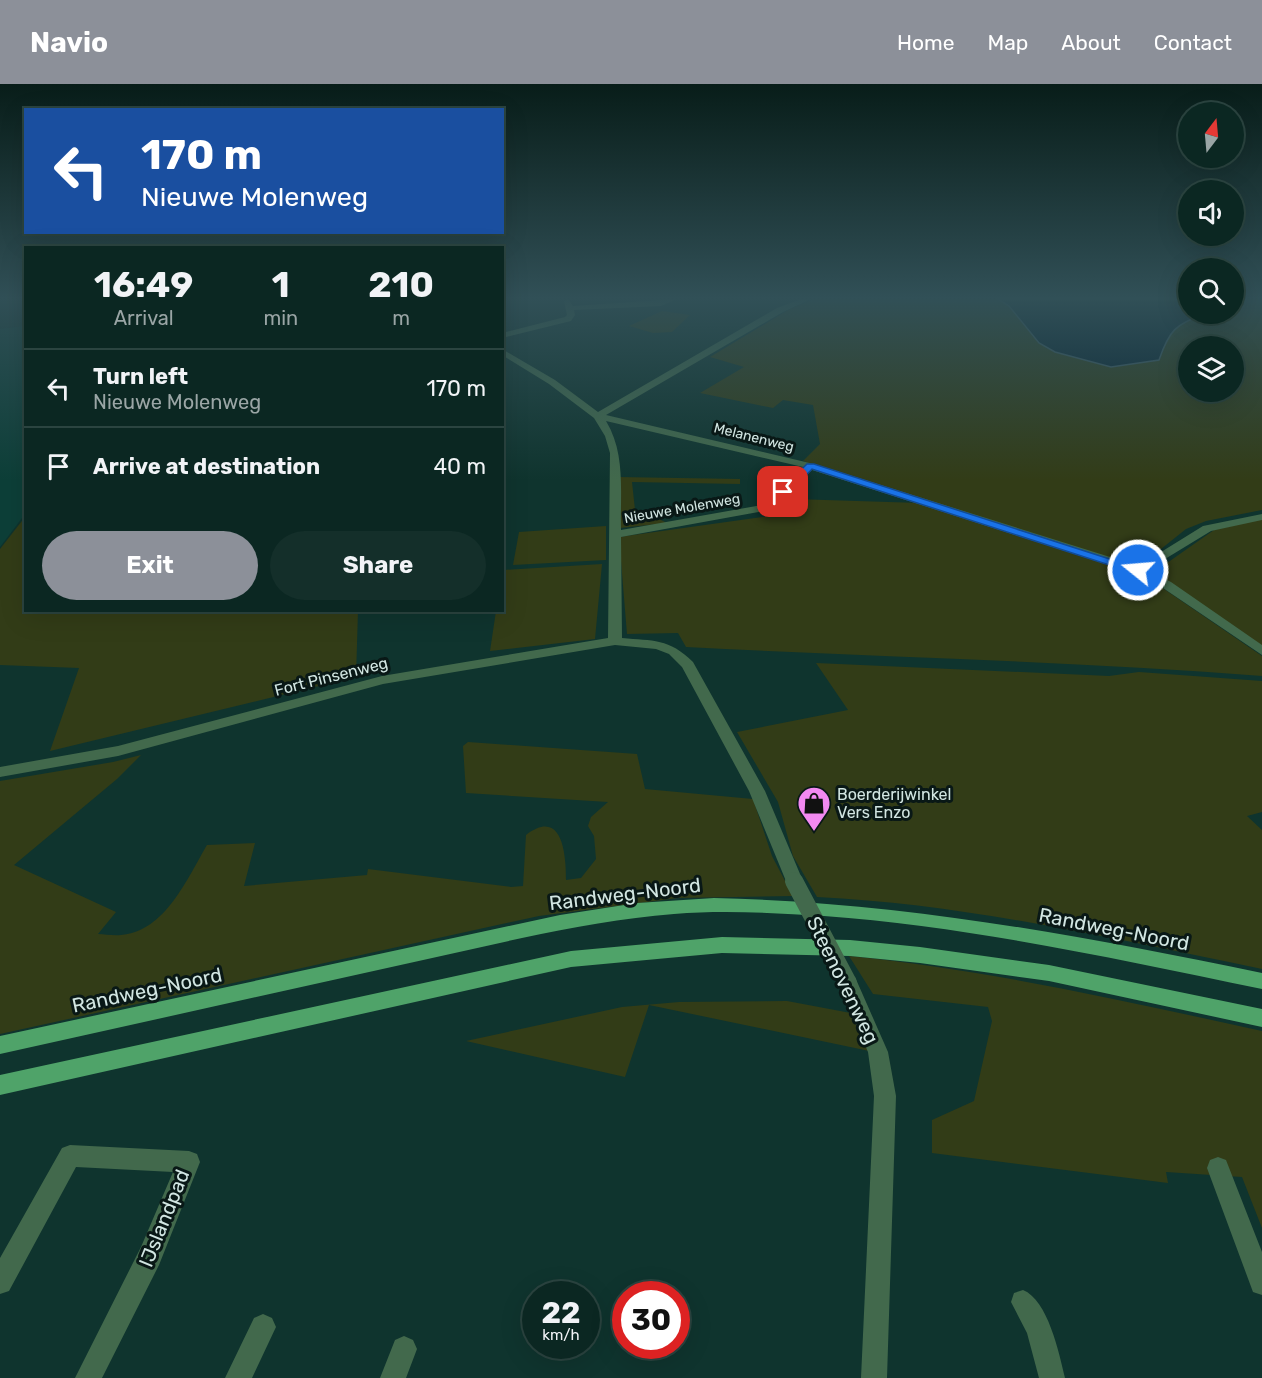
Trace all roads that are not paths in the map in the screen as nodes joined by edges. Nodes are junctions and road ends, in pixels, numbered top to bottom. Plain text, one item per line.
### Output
1 (516, 359) edge
2 (695, 359) edge
3 (598, 416) junction
4 (810, 466) junction
5 (1262, 517) edge
6 (614, 535) junction
7 (1138, 570) junction
8 (615, 642) junction
9 (674, 651) joint
10 (1262, 651) edge
11 (0, 772) edge
12 (1262, 981) edge
13 (1262, 1018) edge
14 (0, 1045) edge
15 (0, 1085) edge
16 (1218, 1168) dead end
17 (0, 1282) edge
18 (1262, 1283) edge
19 (1023, 1302) dead end
20 (263, 1327) dead end
21 (404, 1349) dead end
22 (88, 1378) edge
23 (238, 1378) edge
24 (393, 1378) edge
25 (874, 1378) edge
26 (1052, 1378) edge

1 - 3 street, Nieuwe Molenweg
2 - 3 street
3 - 4 street, Melanenweg
3 - 6 street, Nieuwe Molenweg
4 - 6 street, Nieuwe Molenweg
4 - 7 street, Melanenweg
5 - 7 street
6 - 8 street, Nieuwe Molenweg
7 - 10 street, Melanenweg
8 - 9 street, Fort Pinsenweg
8 - 11 street, Fort Pinsenweg
9 - 25 street, Steenovenweg, bridge
12 - 14 main road, Randweg-Noord
13 - 15 main road
16 - 18 street
17 - 22 street, IJslandpad
19 - 26 street
20 - 23 street
21 - 24 street

